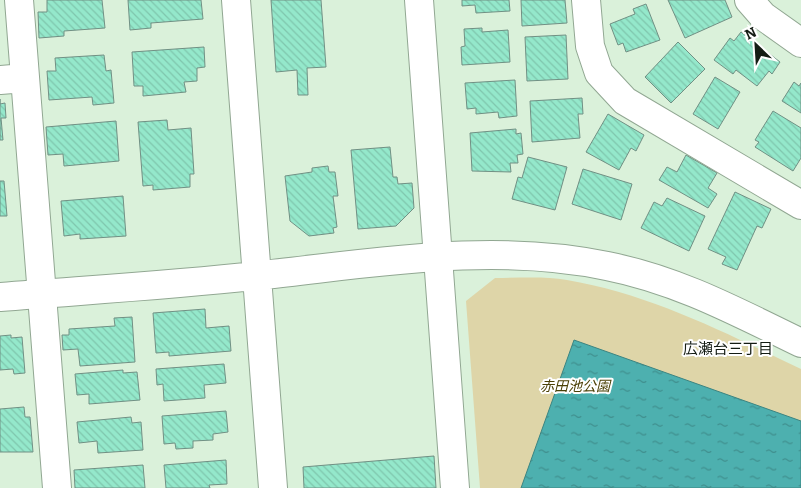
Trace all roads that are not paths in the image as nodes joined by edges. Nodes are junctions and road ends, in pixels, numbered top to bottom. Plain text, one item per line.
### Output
1 (19, 0) edge
2 (236, 0) edge
3 (419, 0) edge
4 (586, 0) edge
5 (749, 0) edge
6 (801, 43) edge
7 (12, 79) edge
8 (801, 205) edge
9 (437, 257) junction
10 (257, 276) junction
11 (43, 293) junction
12 (0, 297) edge
13 (801, 343) edge
14 (57, 488) edge
15 (273, 488) edge
16 (454, 488) edge

1 - 7 street
2 - 10 street
3 - 9 street
4 - 8 street
5 - 6 street
7 - 11 street
9 - 10 street
9 - 13 street
9 - 16 street
10 - 11 street
10 - 15 street
11 - 12 street
11 - 14 street

